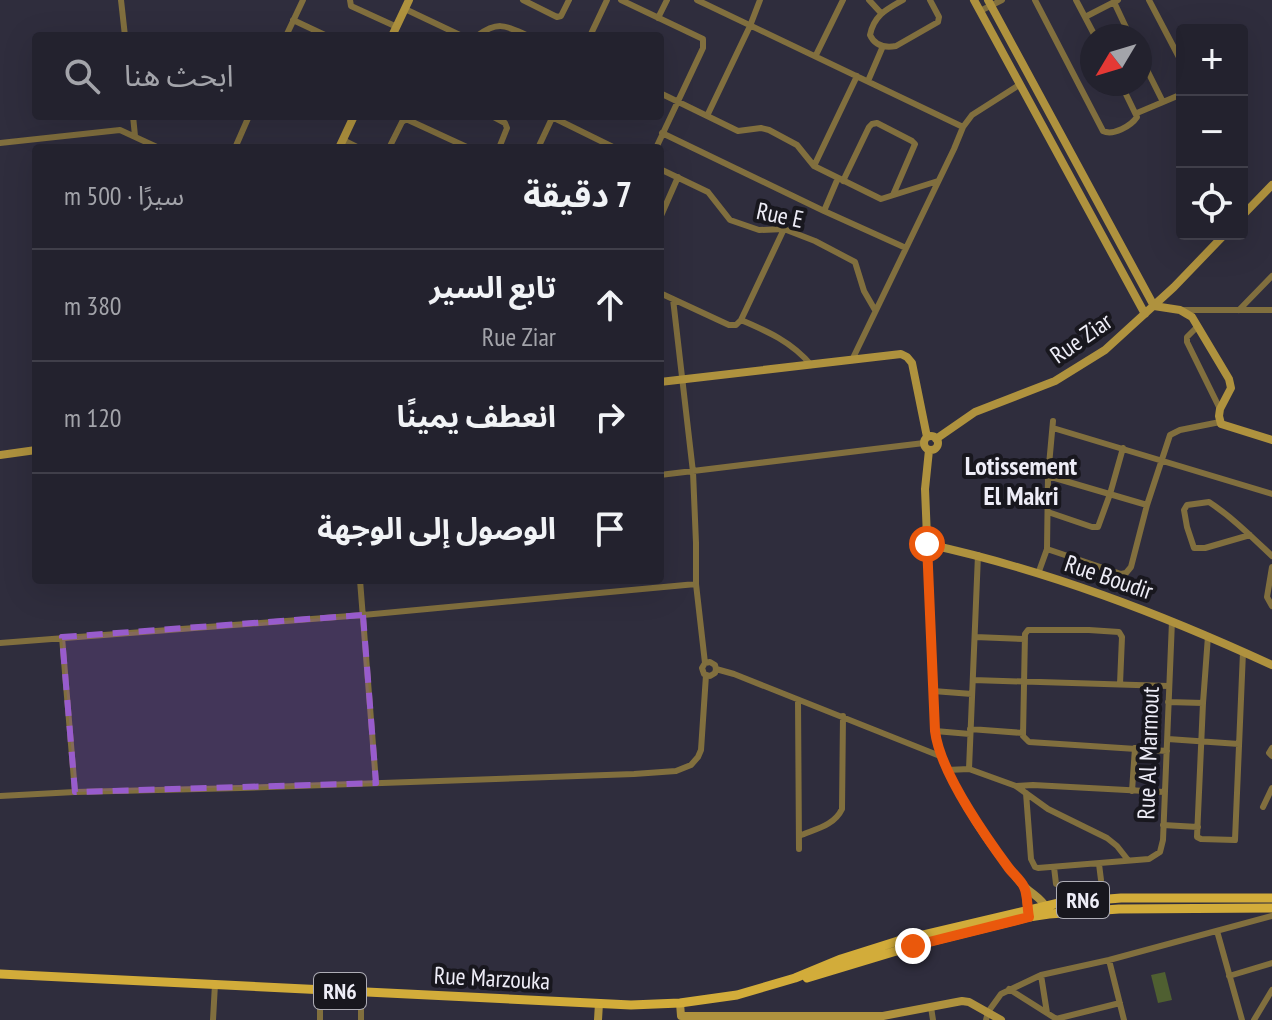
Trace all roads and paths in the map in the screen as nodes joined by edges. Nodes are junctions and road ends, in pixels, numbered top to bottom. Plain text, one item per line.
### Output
1 (121, 0) edge
2 (303, 0) edge
3 (350, 0) edge
4 (523, 0) edge
5 (569, 0) edge
6 (607, 0) edge
7 (621, 0) edge
8 (667, 0) edge
9 (697, 0) edge
10 (760, 0) edge
11 (843, 0) edge
12 (869, 0) edge
13 (903, 0) edge
14 (930, 0) edge
15 (974, 0) edge
16 (1002, 0) edge
17 (1035, 0) edge
18 (1076, 0) edge
19 (1149, 0) edge
20 (1116, 1) edge
21 (989, 3) edge
22 (407, 4) edge
23 (980, 11) junction
24 (881, 13) junction
25 (1085, 17) junction
26 (658, 18) junction
27 (293, 20) junction
28 (1089, 24) edge
29 (1125, 24) edge
30 (750, 26) junction
31 (397, 27) junction
32 (125, 32) edge
33 (288, 32) edge
34 (318, 32) edge
35 (394, 32) edge
36 (455, 32) edge
37 (484, 32) edge
38 (520, 32) edge
39 (592, 32) edge
40 (883, 46) junction
41 (1176, 52) edge
42 (816, 55) junction
43 (857, 76) junction
44 (1152, 80) edge
45 (868, 81) junction
46 (1019, 85) junction
47 (664, 95) edge
48 (1128, 96) edge
49 (1177, 96) edge
50 (678, 102) junction
51 (1163, 102) junction
52 (1137, 113) junction
53 (707, 116) junction
54 (133, 120) edge
55 (247, 120) edge
56 (352, 120) edge
57 (405, 120) edge
58 (408, 120) edge
59 (499, 120) edge
60 (550, 120) edge
61 (560, 120) edge
62 (963, 127) junction
63 (662, 133) junction
64 (135, 136) junction
65 (0, 143) edge
66 (151, 144) edge
67 (237, 144) edge
68 (341, 144) edge
69 (391, 144) edge
70 (460, 144) edge
71 (501, 144) edge
72 (540, 144) edge
73 (607, 144) edge
74 (658, 144) edge
75 (1076, 165) junction
76 (814, 166) junction
77 (1066, 170) junction
78 (664, 171) edge
79 (678, 177) junction
80 (841, 180) junction
81 (938, 181) junction
82 (1272, 185) edge
83 (892, 196) junction
84 (664, 209) edge
85 (1101, 210) junction
86 (1248, 210) edge
87 (824, 211) junction
88 (1090, 216) junction
89 (784, 229) junction
90 (1219, 240) edge
91 (906, 248) junction
92 (1272, 276) edge
93 (664, 295) edge
94 (673, 299) junction
95 (1154, 306) junction
96 (875, 310) junction
97 (1180, 310) junction
98 (1239, 310) junction
99 (1272, 310) edge
100 (1145, 314) junction
101 (741, 320) junction
102 (1198, 326) junction
103 (852, 360) junction
104 (811, 365) junction
105 (682, 379) junction
106 (664, 381) edge
107 (1220, 409) junction
108 (1220, 422) junction
109 (1272, 440) edge
110 (929, 442) junction
111 (1123, 448) junction
112 (32, 451) edge
113 (0, 455) edge
114 (1162, 460) junction
115 (693, 472) junction
116 (664, 475) edge
117 (1048, 476) junction
118 (1110, 494) junction
119 (1272, 494) edge
120 (1147, 505) junction
121 (1048, 512) junction
122 (1250, 535) junction
123 (927, 544) junction
124 (1047, 549) junction
125 (978, 555) junction
126 (1272, 556) edge
127 (1272, 567) edge
128 (1038, 574) junction
129 (360, 584) edge
130 (696, 584) junction
131 (1272, 606) edge
132 (363, 615) junction
133 (1172, 621) junction
134 (1208, 636) junction
135 (62, 637) junction
136 (975, 637) junction
137 (1025, 637) junction
138 (0, 643) edge
139 (1243, 652) junction
140 (1270, 661) edge
141 (705, 663) junction
142 (716, 669) junction
143 (706, 675) junction
144 (973, 680) junction
145 (1024, 682) junction
146 (1120, 684) junction
147 (1168, 686) junction
148 (933, 691) junction
149 (972, 694) junction
150 (798, 700) junction
151 (1168, 702) junction
152 (1203, 703) junction
153 (843, 716) junction
154 (935, 731) junction
155 (970, 732) junction
156 (1023, 733) junction
157 (1168, 739) junction
158 (1201, 741) junction
159 (1239, 744) junction
160 (1135, 748) junction
161 (1167, 751) junction
162 (940, 756) junction
163 (969, 769) junction
164 (947, 770) junction
165 (376, 783) junction
166 (1016, 786) junction
167 (1272, 788) edge
168 (1132, 791) junction
169 (75, 792) junction
170 (1164, 792) junction
171 (1026, 793) junction
172 (0, 796) edge
173 (1263, 807) dead end
174 (1163, 825) junction
175 (1198, 827) junction
176 (799, 836) junction
177 (799, 849) dead end
178 (1128, 860) junction
179 (1099, 864) junction
180 (1054, 867) junction
181 (1101, 880) dead end
182 (1056, 884) dead end
183 (1025, 888) junction
184 (1272, 898) edge
185 (1272, 908) edge
186 (1047, 910) junction
187 (1028, 913) junction
188 (1272, 916) edge
189 (1217, 931) junction
190 (898, 946) junction
191 (1109, 960) junction
192 (1272, 963) edge
193 (0, 974) edge
194 (1041, 975) junction
195 (1229, 976) junction
196 (795, 978) junction
197 (215, 984) junction
198 (1009, 989) junction
199 (320, 990) junction
200 (1272, 990) edge
201 (361, 992) junction
202 (599, 1003) junction
203 (680, 1003) junction
204 (1120, 1003) junction
205 (931, 1007) junction
206 (1047, 1013) junction
207 (987, 1016) edge
208 (681, 1018) edge
209 (213, 1020) edge
210 (320, 1020) edge
211 (361, 1020) edge
212 (598, 1020) edge
213 (933, 1020) edge
214 (1001, 1020) edge
215 (1057, 1020) edge
216 (1124, 1020) edge
217 (1242, 1020) edge
218 (1254, 1020) edge

1 - 32 street
2 - 27 street
3 - 31 street
4 - 5 street
6 - 39 street
7 - 26 street
8 - 26 street
9 - 30 street
10 - 30 street
11 - 42 street
12 - 24 street
13 - 24 street
14 - 40 street
15 - 23 main road
16 - 21 street
17 - 52 street
18 - 25 street
19 - 41 street
20 - 25 street
20 - 29 street
21 - 23 street
21 - 75 main road
22 - 31 main road
22 - 36 street
23 - 46 main road
24 - 40 street
25 - 28 street
26 - 50 street
27 - 33 street
27 - 34 street
30 - 42 street
30 - 53 street
31 - 35 main road
37 - 38 street
40 - 45 street
42 - 43 street
43 - 45 street
43 - 76 street
44 - 51 street
45 - 62 street
46 - 62 street
46 - 77 main road
47 - 50 street
48 - 52 street
49 - 51 street
50 - 53 street
50 - 63 street
51 - 52 street
53 - 76 street
54 - 64 street
55 - 67 street
56 - 68 main road
57 - 69 street
58 - 70 street
59 - 71 street
60 - 72 street
61 - 73 street
62 - 81 street
63 - 74 street
63 - 87 street
64 - 65 street
64 - 66 street
75 - 77 main road
75 - 85 main road
76 - 80 street
77 - 88 main road
78 - 79 street, Rue E
79 - 84 street
79 - 89 street, Rue E
80 - 83 street
80 - 83 street
80 - 87 street
81 - 83 street
81 - 91 street
82 - 86 main road
85 - 88 main road
85 - 95 main road
87 - 91 street
88 - 100 main road
89 - 96 street, Rue E
89 - 101 street
90 - 95 main road, Rue Ziar
91 - 96 street
92 - 98 street
93 - 94 street
94 - 101 street
94 - 105 street
95 - 97 main road
95 - 100 main road, Rue Ziar
96 - 103 street
97 - 98 street
97 - 102 main road
98 - 99 street
100 - 110 main road, Rue Ziar
101 - 104 street
102 - 107 main road
102 - 107 street
103 - 104 main road
103 - 110 main road
104 - 105 main road
105 - 106 main road
105 - 115 street
107 - 108 main road
108 - 109 main road
108 - 114 street
110 - 115 street
110 - 123 main road
111 - 114 street
111 - 117 street
111 - 118 street
112 - 113 main road
114 - 119 street
114 - 120 street
115 - 116 street
115 - 130 street
117 - 118 street
117 - 121 street
118 - 120 street
118 - 121 street
120 - 124 street
121 - 124 street
122 - 122 street
122 - 126 street
123 - 125 main road, Rue Boudir
123 - 148 main road
124 - 128 street
125 - 128 main road, Rue Boudir
125 - 136 street
127 - 131 street
128 - 133 main road, Rue Boudir
129 - 132 street
130 - 132 street
130 - 141 street
132 - 135 street
132 - 165 street
133 - 134 main road, Rue Boudir
133 - 147 street, Rue Al Marmout
134 - 139 main road, Rue Boudir
134 - 152 street
135 - 138 street
135 - 169 street
136 - 137 street
136 - 144 street
137 - 145 street
137 - 146 street
139 - 140 main road, Rue Boudir
139 - 159 street
141 - 142 street
141 - 143 street
142 - 143 street
142 - 150 street
143 - 165 street
144 - 145 street
144 - 149 street
145 - 146 street
145 - 156 street
146 - 147 street
147 - 151 street, Rue Al Marmout
148 - 149 street
148 - 154 main road
149 - 155 street
150 - 153 street
150 - 176 street
151 - 152 street
151 - 157 street, Rue Al Marmout
152 - 158 street
153 - 162 street
153 - 176 street
154 - 155 street
154 - 162 main road
155 - 156 street
155 - 163 street
156 - 160 street
157 - 158 street
157 - 161 street, Rue Al Marmout
158 - 159 street
158 - 175 street
159 - 175 street
160 - 161 street
160 - 168 street
161 - 170 street, Rue Al Marmout
162 - 164 main road
163 - 164 street
163 - 166 street
164 - 183 main road
165 - 169 street
166 - 168 street
166 - 171 street
167 - 173 street
168 - 170 street
169 - 172 street
170 - 174 street, Rue Al Marmout
171 - 178 street
171 - 180 street
174 - 175 street
174 - 178 street, Rue Al Marmout
176 - 177 street
178 - 179 street
179 - 180 street
179 - 181 street
180 - 182 street
183 - 186 main road
183 - 187 main road
184 - 186 main road, RN6
185 - 186 main road, RN6
186 - 187 main road, RN6
187 - 190 main road, RN6
187 - 190 main road, RN6
188 - 189 street
189 - 191 street
189 - 195 street
190 - 196 main road, RN6
190 - 196 main road, RN6
191 - 194 street
191 - 204 street
192 - 195 street
193 - 197 main road, Rue Marzouka / RN6
194 - 198 street
194 - 206 street
195 - 217 street
196 - 203 main road, RN6
197 - 199 main road, Rue Marzouka / RN6
197 - 209 street
198 - 206 street
198 - 207 street
199 - 201 main road, Rue Marzouka / RN6
199 - 210 street
200 - 218 street
201 - 202 main road, Rue Marzouka / RN6
201 - 211 street
202 - 203 main road, Rue Marzouka / RN6
202 - 212 main road
203 - 208 main road
204 - 215 street
204 - 216 street
205 - 207 main road
205 - 208 main road
205 - 213 street
206 - 215 street
207 - 214 main road

